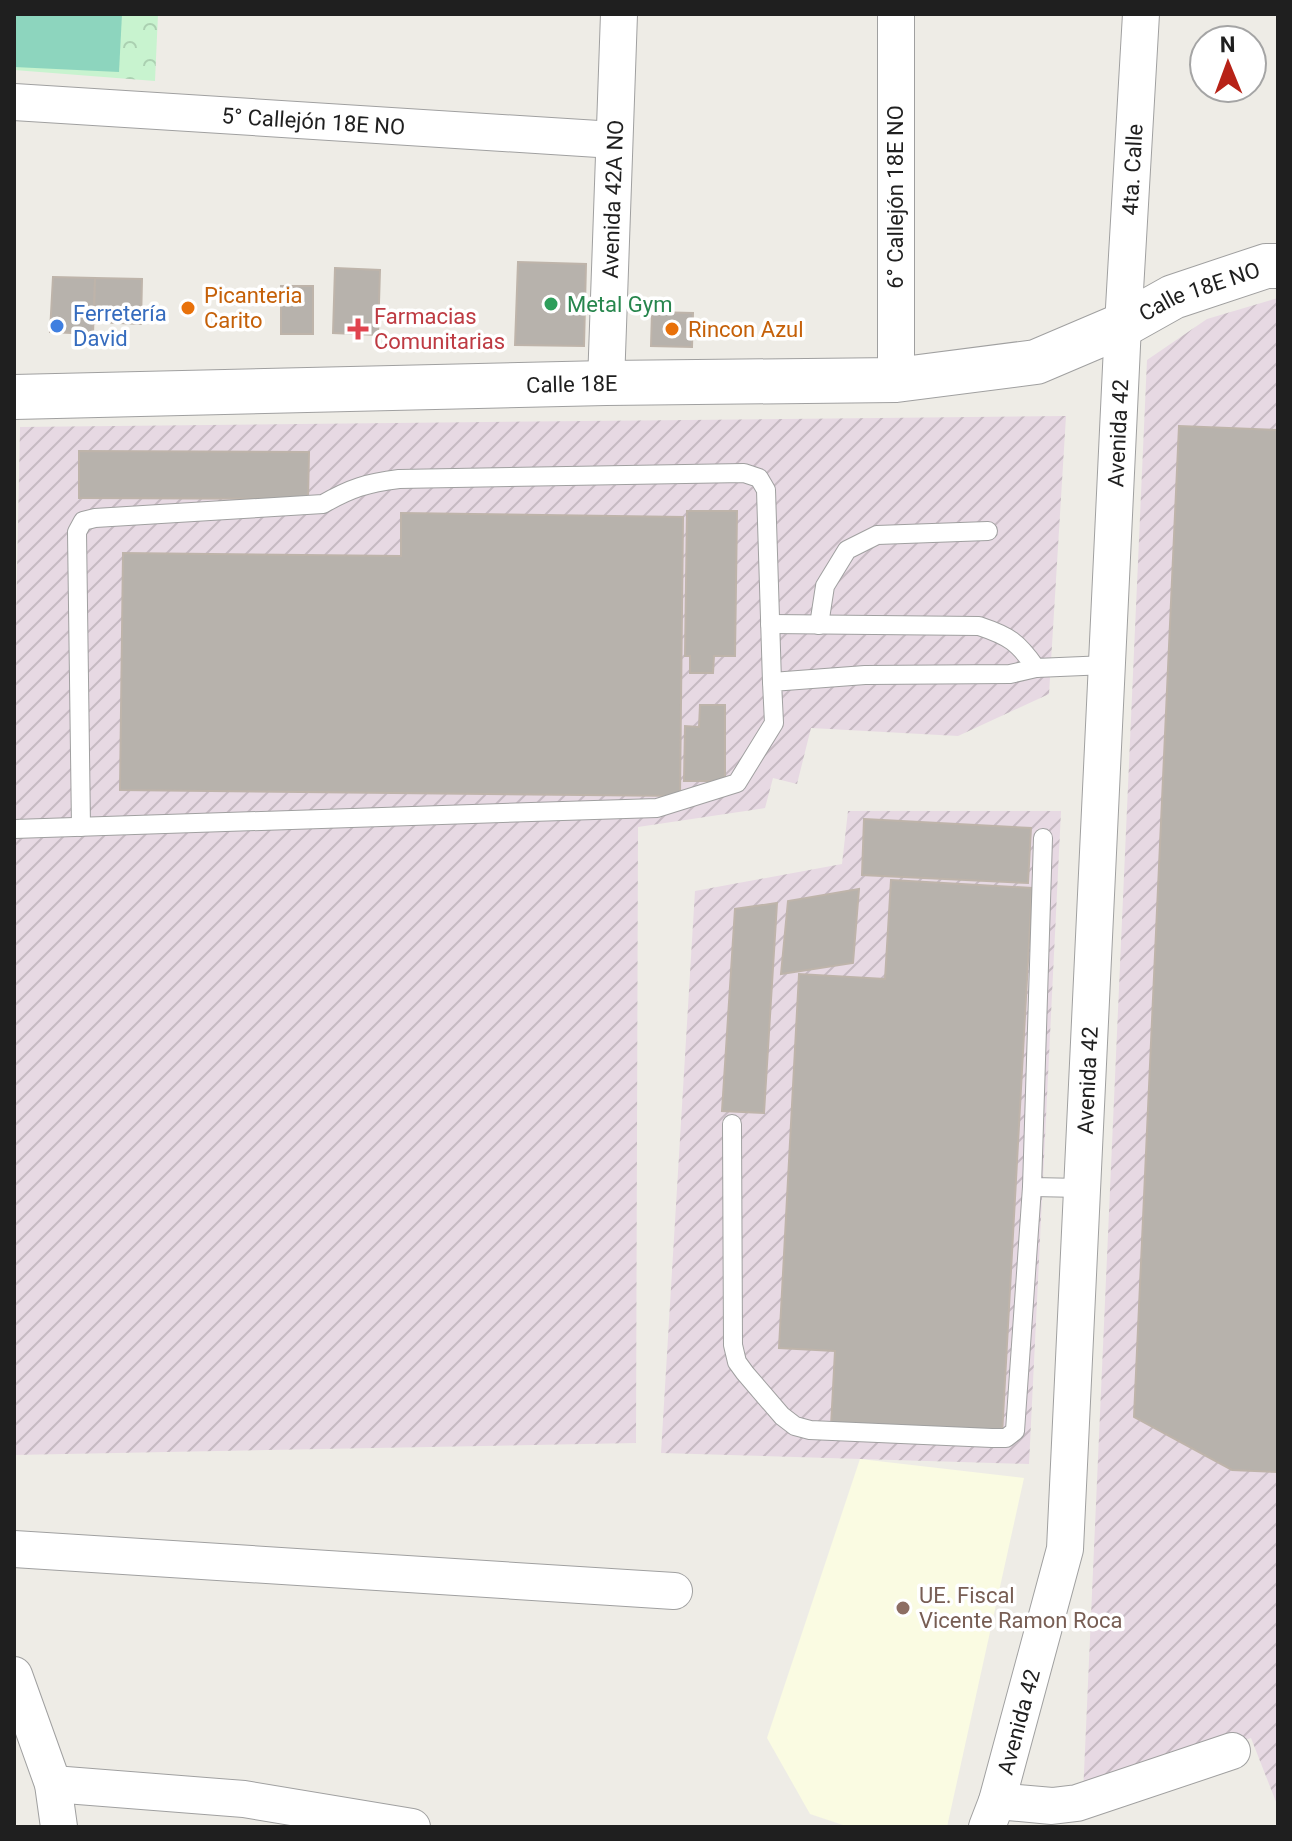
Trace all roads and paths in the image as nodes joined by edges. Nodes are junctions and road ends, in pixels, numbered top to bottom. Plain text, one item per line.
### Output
1 (619, 14) edge
2 (896, 14) edge
3 (1141, 14) edge
4 (14, 102) edge
5 (614, 140) junction
6 (1278, 266) edge
7 (1123, 325) junction
8 (896, 380) junction
9 (606, 383) junction
10 (14, 397) edge
11 (988, 531) dead end
12 (770, 624) junction
13 (819, 625) junction
14 (1107, 665) junction
15 (1036, 668) junction
16 (772, 682) junction
17 (81, 827) junction
18 (14, 829) edge
19 (1043, 838) dead end
20 (732, 1124) dead end
21 (1032, 1187) junction
22 (1082, 1188) junction
23 (14, 1549) edge
24 (674, 1591) dead end
25 (14, 1675) edge
26 (1232, 1751) dead end
27 (53, 1784) junction
28 (245, 1813) edge
29 (992, 1814) edge
30 (59, 1827) edge
31 (412, 1827) edge

1 - 5 street, Avenida 42A NO
2 - 8 street, 6° Callejón 18E NO
3 - 7 street, 4ta. Calle
4 - 5 street, 5° Callejón 18E NO
5 - 9 street, Avenida 42A NO
6 - 7 street, Calle 18E NO
7 - 8 street, Calle 18E
7 - 14 street, Avenida 42
8 - 9 street, Calle 18E
9 - 10 street, Calle 18E
11 - 13 lane
12 - 13 lane
12 - 16 lane
12 - 17 lane
13 - 15 lane
14 - 15 lane
14 - 22 street, Avenida 42
15 - 16 lane
16 - 17 lane
17 - 18 lane
19 - 21 lane
20 - 21 lane
21 - 22 lane
22 - 29 street, Avenida 42
23 - 24 street
25 - 27 street
26 - 29 street
27 - 28 street
27 - 30 street
28 - 31 street

